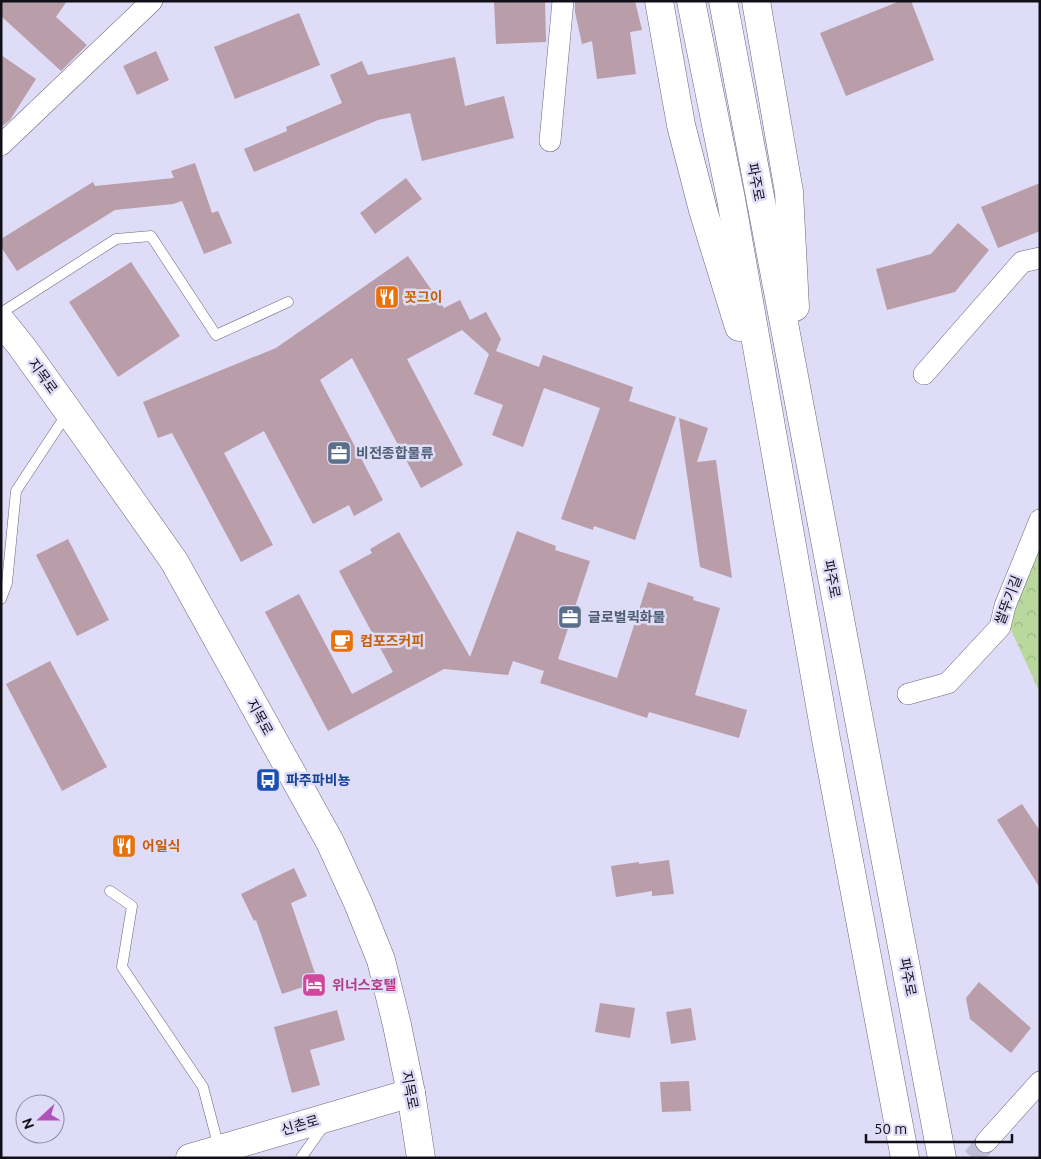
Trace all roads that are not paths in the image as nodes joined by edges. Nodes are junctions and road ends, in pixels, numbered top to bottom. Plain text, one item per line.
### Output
1 (152, 1) edge
2 (563, 1) edge
3 (659, 1) edge
4 (691, 1) edge
5 (723, 1) edge
6 (756, 1) edge
7 (550, 141) dead end
8 (1, 145) edge
9 (1040, 258) edge
10 (288, 302) dead end
11 (1, 312) edge
12 (1, 321) edge
13 (924, 374) dead end
14 (799, 404) junction
15 (68, 411) junction
16 (771, 429) junction
17 (1040, 520) edge
18 (1, 599) edge
19 (908, 694) dead end
20 (110, 891) dead end
21 (1040, 1082) edge
22 (411, 1093) junction
23 (330, 1117) junction
24 (986, 1142) tunnel mouth
25 (219, 1149) junction
26 (190, 1158) edge
27 (301, 1158) edge
28 (421, 1158) edge
29 (905, 1158) edge
30 (942, 1158) edge

1 - 8 street
2 - 7 street
3 - 16 main road
4 - 16 main road, 파주로
5 - 14 main road, 파주로
6 - 14 main road
9 - 13 street
10 - 11 lane
12 - 15 main road, 지목로
14 - 30 main road, 파주로
15 - 18 lane
15 - 22 main road, 지목로
16 - 29 main road, 파주로
17 - 19 street, 쌀뚜기길
20 - 25 lane
21 - 24 street
22 - 23 main road, 신촌로
22 - 28 main road, 지목로
23 - 25 main road, 신촌로
23 - 27 lane
25 - 26 main road, 신촌로

